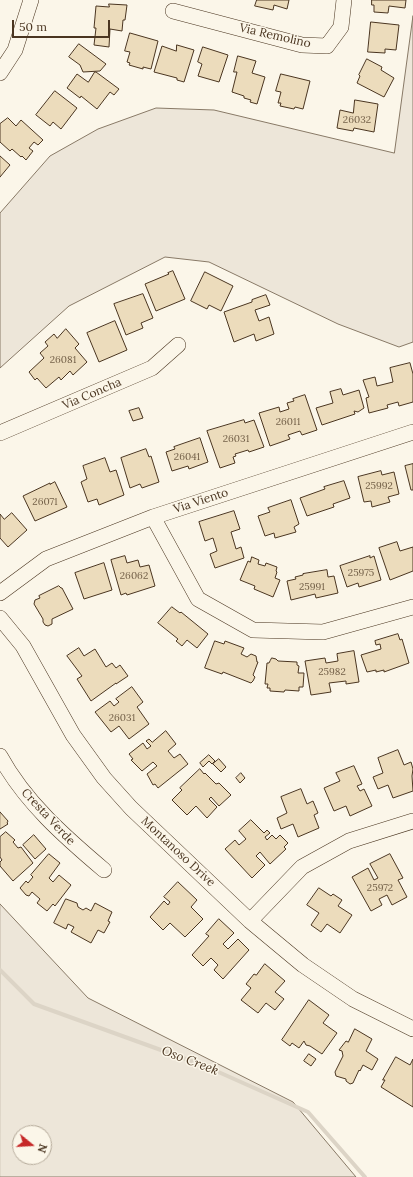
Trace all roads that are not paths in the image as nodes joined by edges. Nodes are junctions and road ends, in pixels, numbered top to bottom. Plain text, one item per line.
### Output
1 (31, 0) edge
2 (344, 0) edge
3 (173, 11) dead end
4 (0, 73) edge
5 (178, 345) dead end
6 (413, 432) edge
7 (0, 433) edge
8 (153, 517) junction
9 (0, 593) edge
10 (413, 606) edge
11 (0, 618) edge
12 (0, 756) edge
13 (413, 822) edge
14 (104, 870) dead end
15 (250, 921) junction
16 (413, 1029) edge

1 - 4 street
2 - 3 street, Via Remolino
5 - 7 street, Via Concha
6 - 8 street, Via Viento
8 - 9 street, Via Viento
8 - 10 street
11 - 15 street, Montanoso Drive
12 - 14 street, Cresta Verde
13 - 15 street
15 - 16 street, Montanoso Drive

